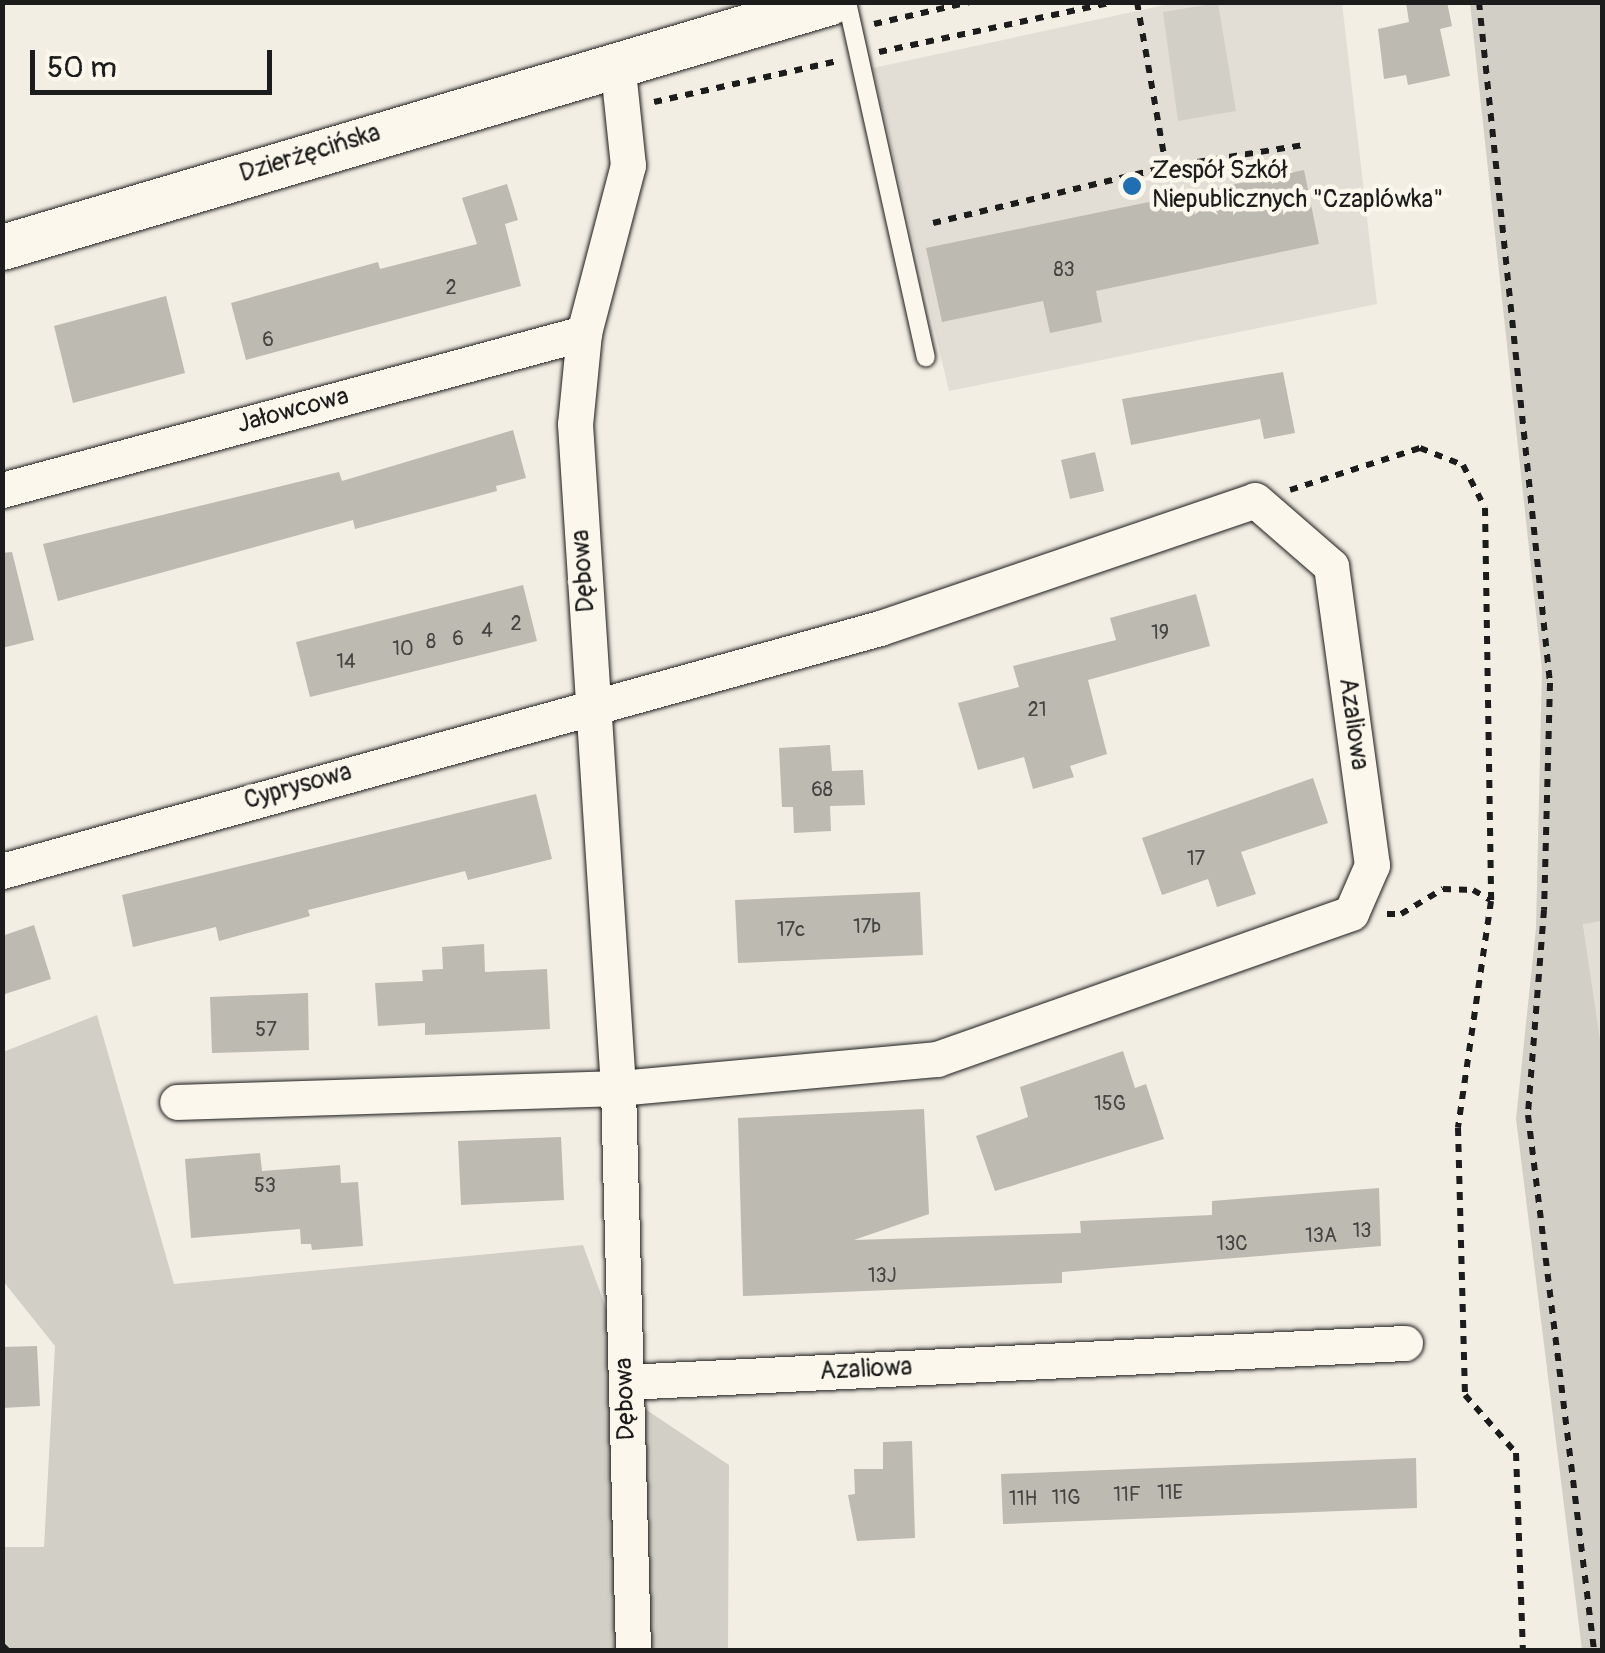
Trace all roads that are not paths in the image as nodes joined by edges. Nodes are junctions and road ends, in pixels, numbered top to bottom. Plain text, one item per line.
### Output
1 (830, 2) edge
2 (847, 2) edge
3 (617, 61) junction
4 (2, 247) edge
5 (584, 333) junction
6 (926, 357) dead end
7 (2, 490) edge
8 (593, 703) junction
9 (2, 871) edge
10 (618, 1088) junction
11 (177, 1102) dead end
12 (1405, 1343) dead end
13 (626, 1382) junction
14 (633, 1650) edge

1 - 3 street, Dzierżęcińska
2 - 6 lane
3 - 4 street, Dzierżęcińska
3 - 5 street, Dębowa
5 - 7 street, Jałowcowa
5 - 8 street, Dębowa
8 - 9 street, Cyprysowa
8 - 10 street, Dębowa
8 - 10 street, Azaliowa
10 - 11 street
10 - 13 street, Dębowa
12 - 13 street, Azaliowa
13 - 14 street, Dębowa

